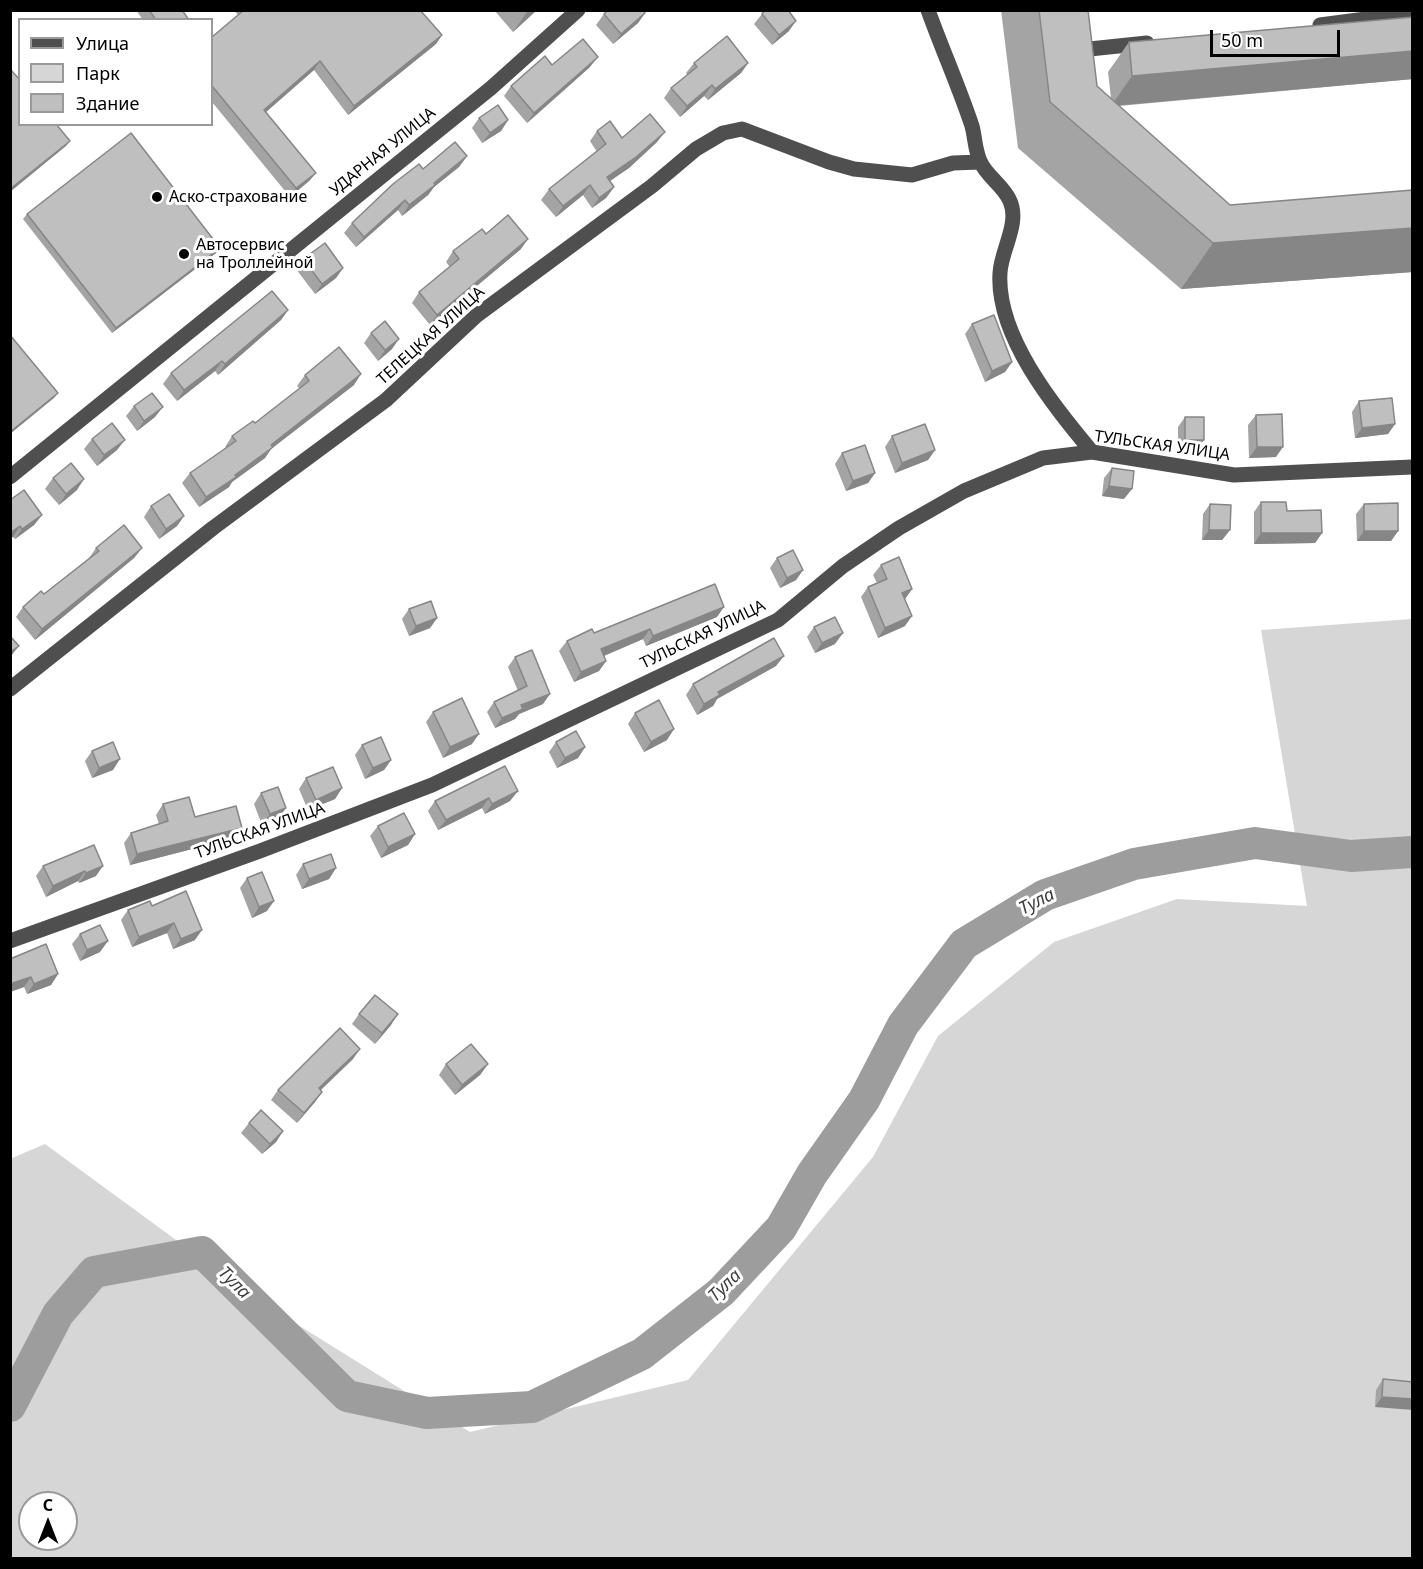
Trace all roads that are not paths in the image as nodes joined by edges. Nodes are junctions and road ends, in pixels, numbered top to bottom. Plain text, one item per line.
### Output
1 (578, 10) edge
2 (928, 10) edge
3 (1413, 13) edge
4 (1308, 27) edge
5 (1160, 42) edge
6 (1080, 50) edge
7 (980, 162) junction
8 (1092, 452) junction
9 (1413, 467) edge
10 (10, 477) edge
11 (10, 689) edge
12 (10, 940) edge

1 - 10 street, УДАРНАЯ УЛИЦА
2 - 7 street
3 - 4 street
5 - 6 street
7 - 8 street
7 - 11 street, ТЕЛЕЦКАЯ УЛИЦА
8 - 9 street, ТУЛЬСКАЯ УЛИЦА
8 - 12 street, ТУЛЬСКАЯ УЛИЦА

